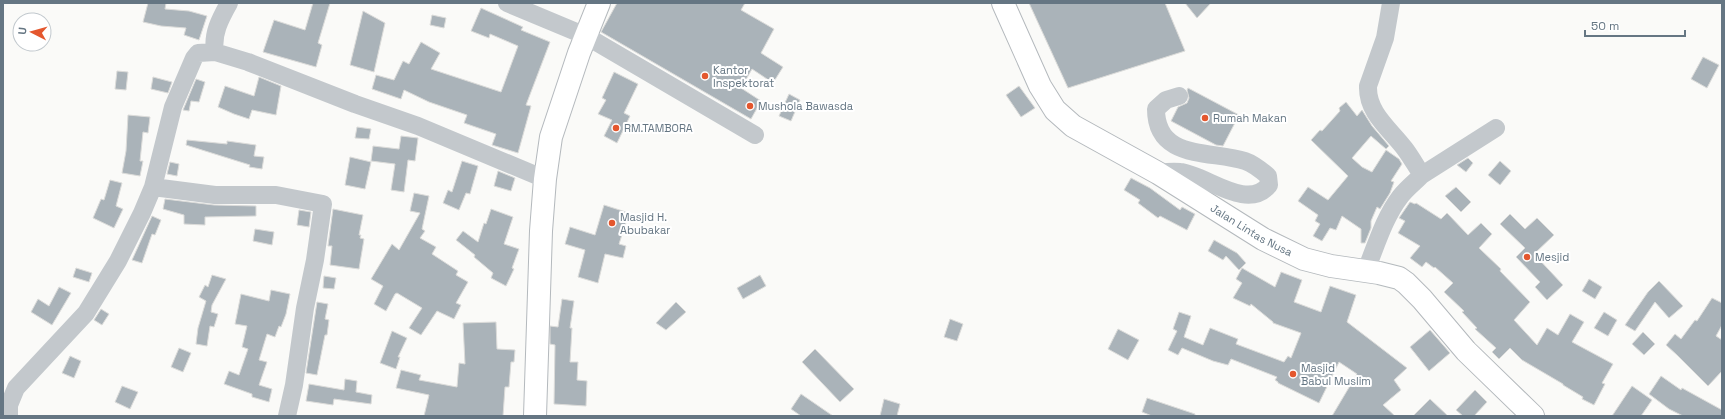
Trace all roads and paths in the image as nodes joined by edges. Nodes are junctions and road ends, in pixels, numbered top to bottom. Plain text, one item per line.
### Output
1 (229, 3) edge
2 (507, 3) edge
3 (599, 3) edge
4 (1003, 3) edge
5 (1391, 3) edge
6 (586, 36) junction
7 (215, 52) junction
8 (1179, 96) dead end
9 (1496, 128) dead end
10 (755, 135) dead end
11 (1158, 173) junction
12 (1422, 175) junction
13 (545, 179) junction
14 (153, 187) junction
15 (1366, 270) junction
16 (9, 416) edge
17 (287, 416) edge
18 (535, 416) edge
19 (1533, 416) edge

1 - 7 street
2 - 6 street
3 - 6 highway
4 - 11 highway, Jalan Lintas Nusa
5 - 12 street
6 - 10 street
6 - 13 highway
7 - 13 street
7 - 14 street
8 - 11 street
9 - 12 street
11 - 15 highway, Jalan Lintas Nusa
12 - 15 street
13 - 18 highway
14 - 16 street
14 - 17 street
15 - 19 highway, Jalan Lintas Nusa

